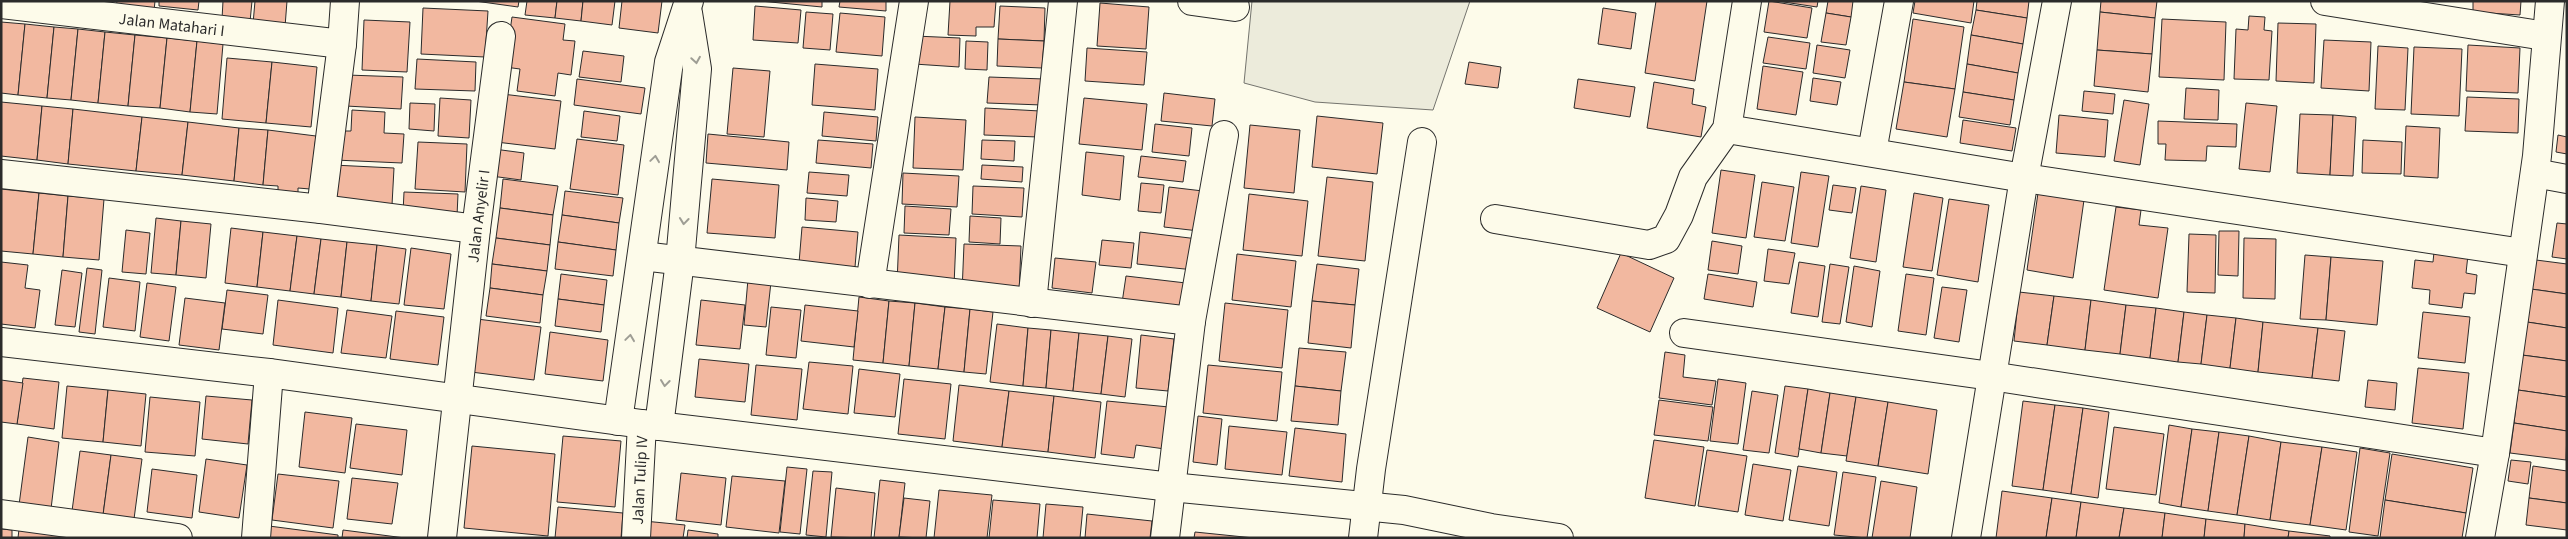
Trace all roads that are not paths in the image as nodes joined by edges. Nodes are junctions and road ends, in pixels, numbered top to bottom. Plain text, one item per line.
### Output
1 (345, 1) edge
2 (914, 1) edge
3 (1063, 1) edge
4 (1192, 1) edge
5 (1747, 1) edge
6 (1899, 1) edge
7 (2057, 1) edge
8 (2325, 1) edge
9 (2550, 1) edge
10 (1, 4) edge
11 (688, 6) edge
12 (1235, 7) dead end
13 (501, 36) dead end
14 (2545, 36) junction
15 (342, 44) junction
16 (660, 124) junction
17 (1726, 129) junction
18 (693, 130) junction
19 (1224, 135) dead end
20 (1422, 142) dead end
21 (1872, 152) junction
22 (2534, 173) junction
23 (1, 174) edge
24 (2024, 178) junction
25 (2567, 179) edge
26 (321, 209) junction
27 (1495, 219) dead end
28 (476, 229) junction
29 (2524, 247) junction
30 (642, 256) junction
31 (680, 260) junction
32 (870, 284) junction
33 (1032, 303) junction
34 (1190, 321) junction
35 (1684, 333) dead end
36 (1, 342) edge
37 (269, 373) junction
38 (1991, 376) junction
39 (458, 398) junction
40 (640, 423) junction
41 (2495, 453) junction
42 (1171, 487) junction
43 (1366, 506) junction
44 (1, 514) edge
45 (1491, 533) edge
46 (108, 534) edge
47 (178, 538) edge
48 (256, 538) edge
49 (442, 538) edge
50 (636, 538) edge
51 (1165, 538) edge
52 (1362, 538) edge
53 (1559, 538) edge
54 (1966, 538) edge
55 (2480, 538) edge

1 - 15 street
2 - 32 street
3 - 33 street
4 - 12 street
5 - 17 street
6 - 21 street
7 - 24 street
8 - 14 street
9 - 14 street
10 - 15 street, Jalan Matahari I
11 - 16 street
11 -> 18 street
13 - 28 street, Jalan Anyelir I
14 - 22 street
15 - 26 street
16 - 18 street
30 -> 16 street
17 - 21 street
17 - 27 street
18 -> 31 street
19 - 34 street
20 - 43 street
21 - 24 street
22 - 25 street
22 - 29 street
23 - 26 street
24 - 29 street
24 - 38 street
26 - 28 street
28 - 39 street, Jalan Anyelir I
29 - 41 street
30 - 31 street
40 -> 30 street
31 - 32 street
31 -> 40 street
32 - 33 street
33 - 34 street
34 - 42 street
35 - 38 street
36 - 37 street
37 - 39 street
37 - 48 street
38 - 41 street
38 - 54 street
39 - 40 street
39 - 49 street, Jalan Anyelir I
40 - 42 street
40 - 50 street, Jalan Tulip IV
41 - 55 street
42 - 43 street
42 - 51 street
43 - 45 street
43 - 52 street
44 - 46 street
45 - 53 street
46 - 47 street

